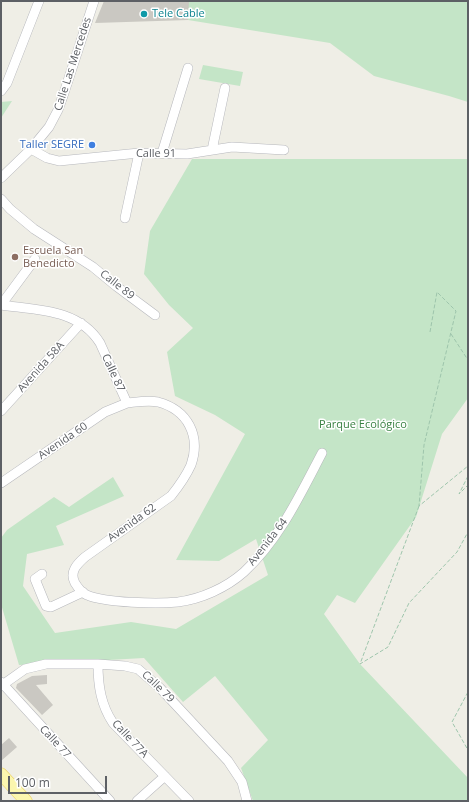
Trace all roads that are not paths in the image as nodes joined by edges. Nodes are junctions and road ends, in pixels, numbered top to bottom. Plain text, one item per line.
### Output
1 (39, 1) edge
2 (94, 1) edge
3 (188, 68) dead end
4 (225, 88) dead end
5 (1, 91) edge
6 (31, 149) junction
7 (212, 150) junction
8 (284, 150) dead end
9 (139, 153) junction
10 (162, 153) junction
11 (1, 178) edge
12 (1, 199) edge
13 (125, 218) dead end
14 (35, 259) dead end
15 (1, 305) edge
16 (155, 315) dead end
17 (81, 323) junction
18 (127, 403) junction
19 (1, 411) edge
20 (322, 453) dead end
21 (191, 464) joint
22 (1, 483) edge
23 (42, 574) dead end
24 (73, 579) joint
25 (83, 592) junction
26 (98, 664) junction
27 (1, 684) edge
28 (1, 774) edge
29 (165, 776) junction
30 (26, 801) edge
31 (110, 801) edge
32 (137, 801) edge
33 (189, 801) edge
34 (247, 801) edge

1 - 5 street
2 - 6 street, Calle Las Mercedes
3 - 10 street
4 - 7 street
6 - 9 street, Calle 91
6 - 11 street, Calle Las Mercedes
7 - 8 street, Calle 91
7 - 10 street, Calle 91
9 - 10 street, Calle 91
9 - 13 street
12 - 16 street, Calle 89
14 - 15 street
15 - 17 street, Calle 87
17 - 18 street, Calle 87
17 - 19 street, Avenida 58A
18 - 21 street, Calle 87
18 - 22 street, Avenida 60
20 - 25 street, Avenida 64
21 - 24 street, Avenida 62
23 - 25 street
24 - 25 street, Avenida 64
26 - 27 street, Calle 79
26 - 29 street, Calle 77A
26 - 34 street, Calle 79
27 - 31 street, Calle 77
28 - 30 main road
29 - 32 street
29 - 33 street, Calle 77A

